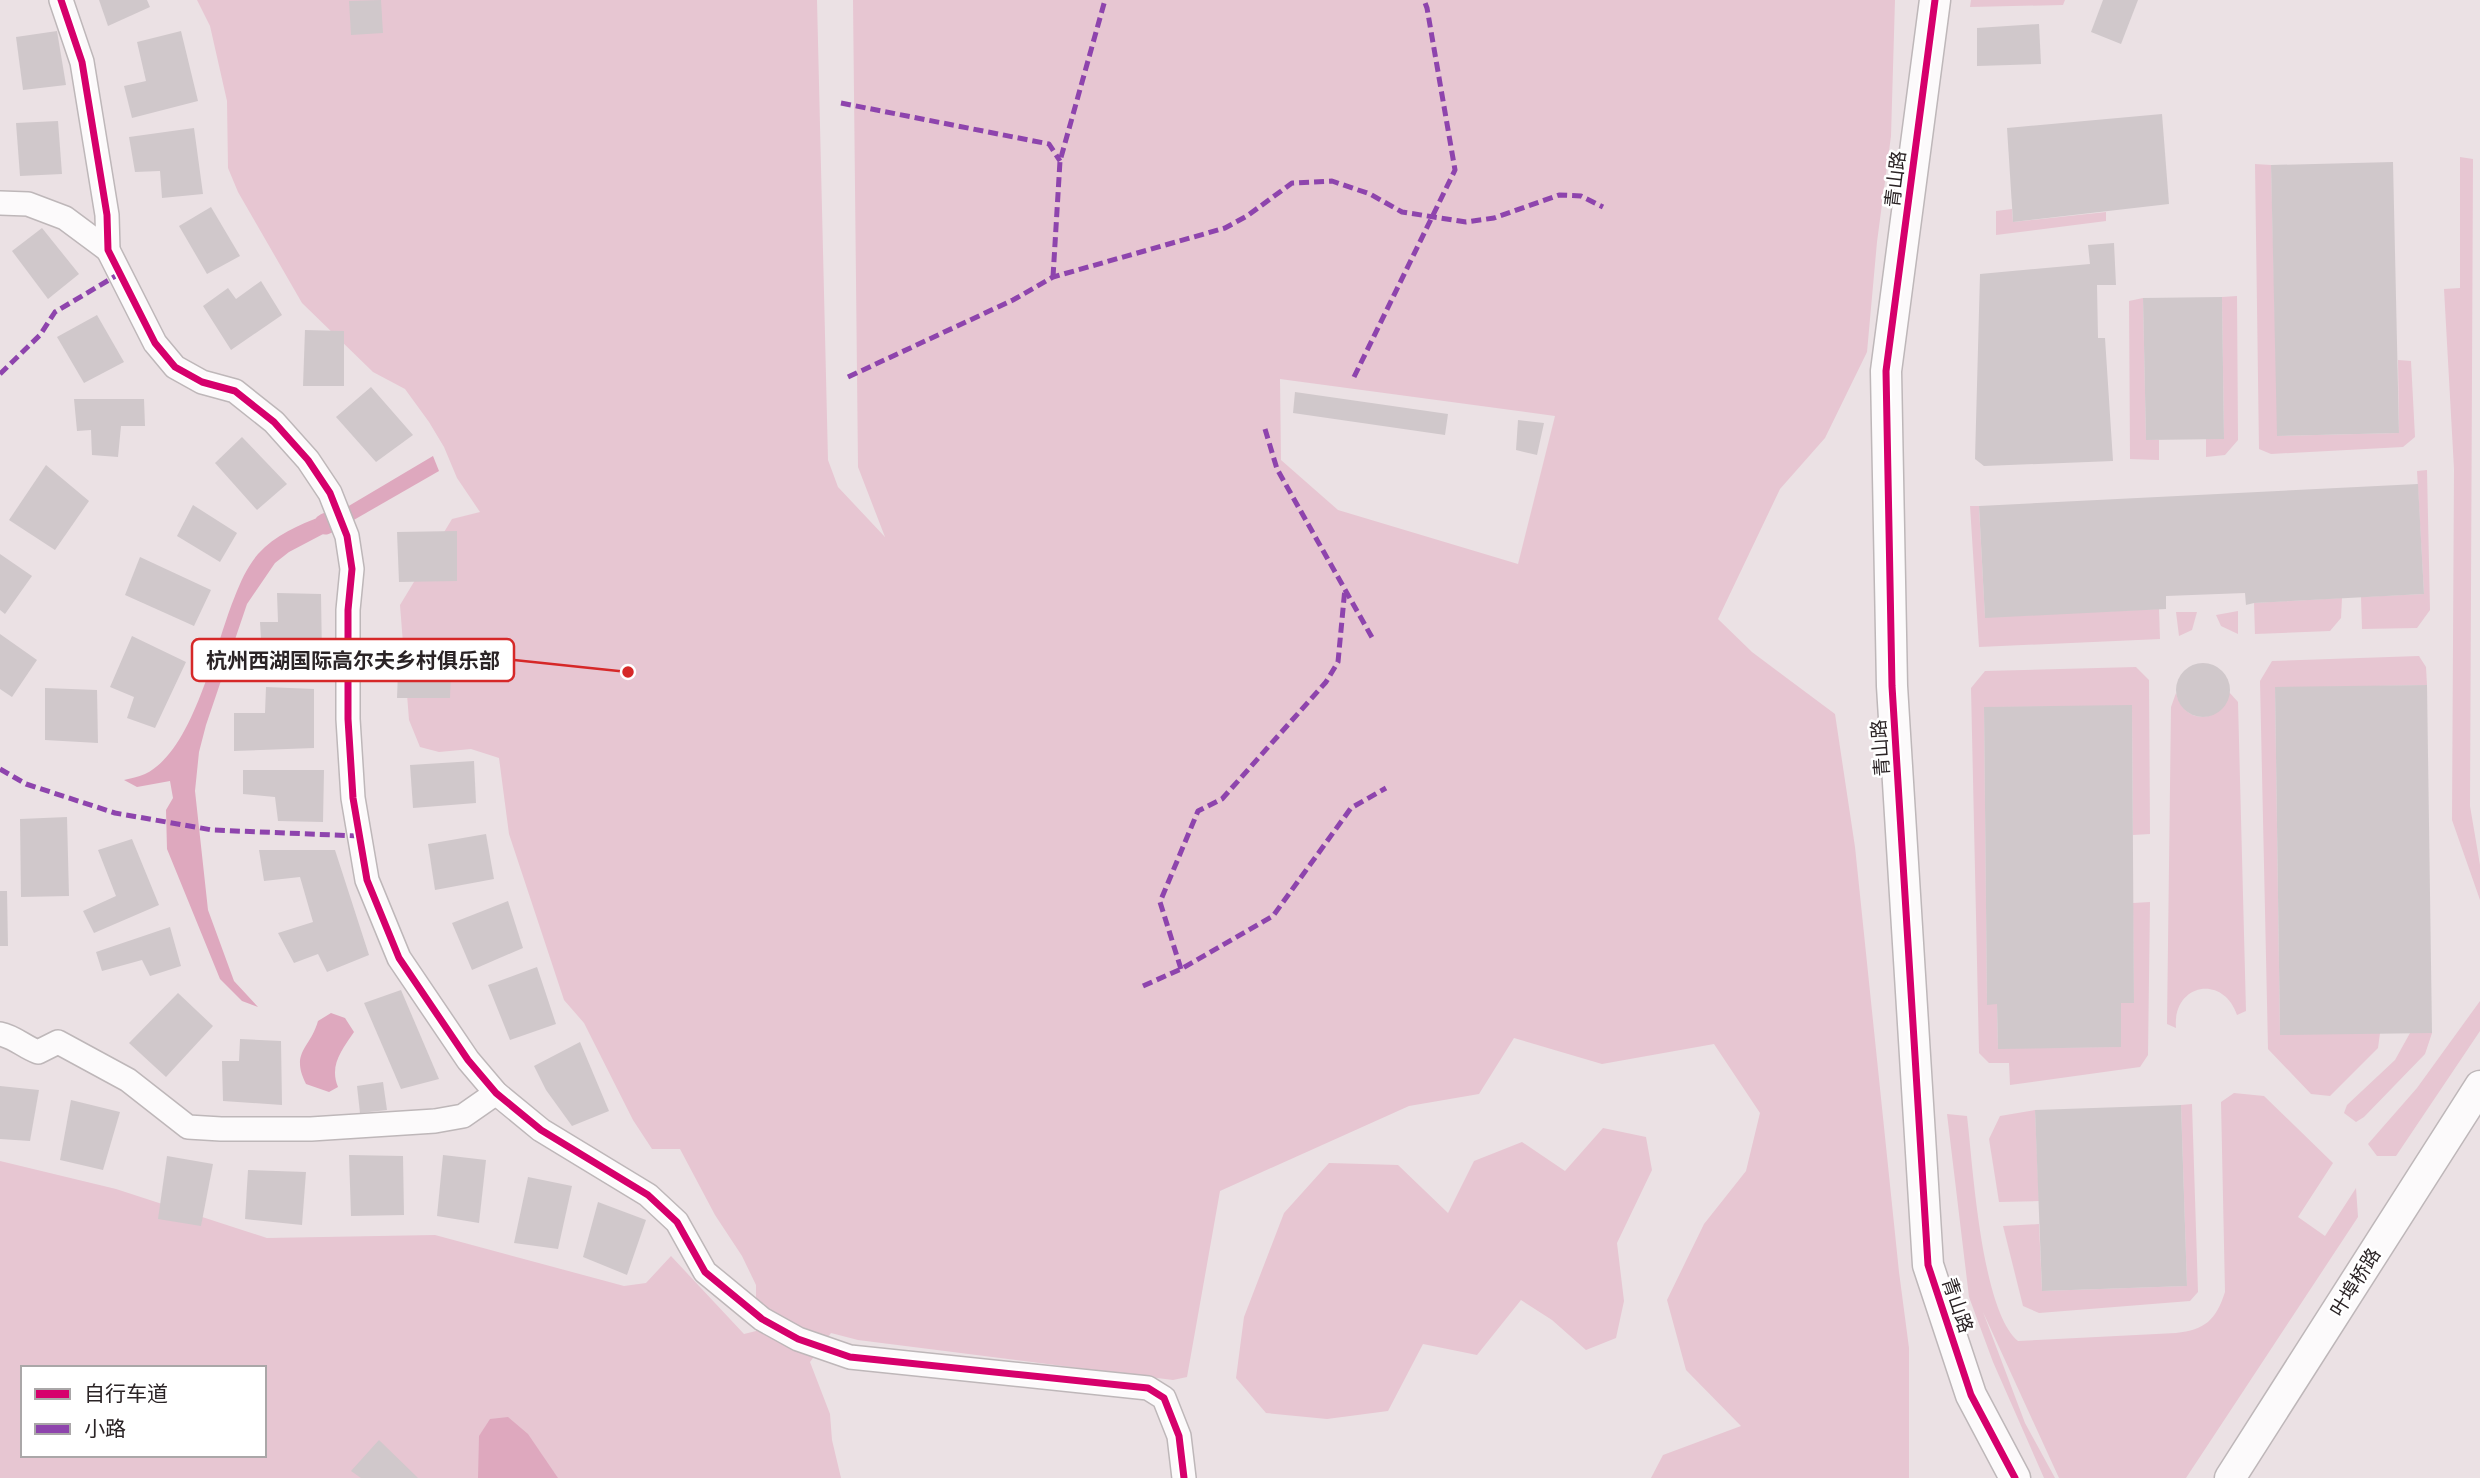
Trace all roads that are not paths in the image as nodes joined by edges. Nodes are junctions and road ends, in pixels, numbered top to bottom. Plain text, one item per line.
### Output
1 (1935, 0) edge
2 (63, 3) edge
3 (0, 203) edge
4 (108, 250) junction
5 (0, 1034) edge
6 (2480, 1086) edge
7 (496, 1093) junction
8 (1184, 1478) edge
9 (2015, 1478) edge
10 (2231, 1478) edge

1 - 9 street, 青山路
2 - 4 street
3 - 4 street
4 - 7 street
5 - 7 street
6 - 10 street, 叶埠桥路
7 - 8 street

